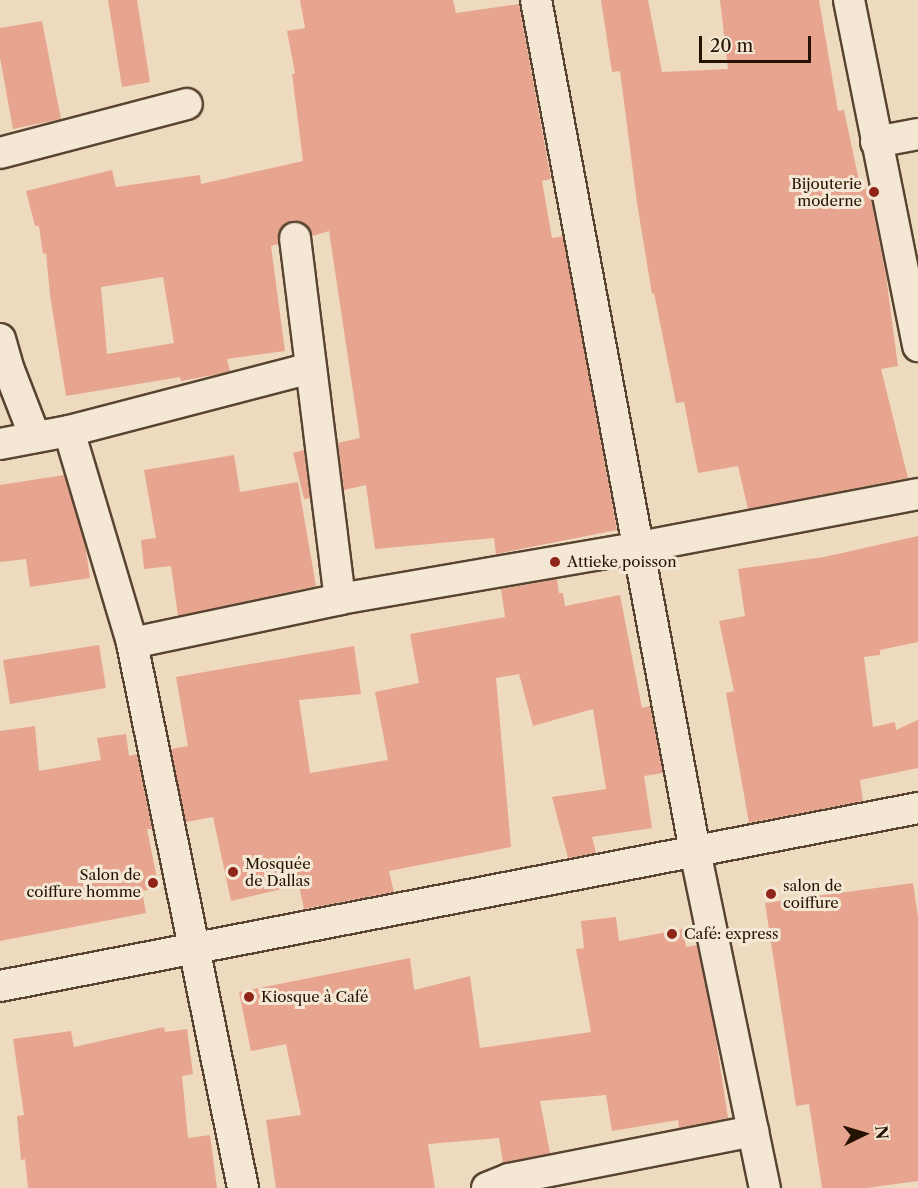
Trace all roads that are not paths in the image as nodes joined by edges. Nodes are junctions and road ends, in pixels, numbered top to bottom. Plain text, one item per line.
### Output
1 (536, 0) edge
2 (849, 0) edge
3 (187, 104) dead end
4 (918, 134) edge
5 (876, 142) junction
6 (0, 153) edge
7 (295, 238) dead end
8 (0, 339) edge
9 (918, 346) edge
10 (310, 368) junction
11 (69, 431) junction
12 (35, 438) junction
13 (0, 444) edge
14 (918, 494) edge
15 (640, 547) junction
16 (340, 599) junction
17 (132, 643) junction
18 (918, 808) edge
19 (695, 851) junction
20 (194, 949) junction
21 (0, 986) edge
22 (753, 1131) junction
23 (243, 1188) edge
24 (487, 1188) edge
25 (765, 1188) edge

1 - 15 street
2 - 5 street
3 - 6 street
4 - 5 street
5 - 9 street
7 - 10 street
8 - 12 street
10 - 11 street
10 - 16 street
11 - 12 street
11 - 17 street
12 - 13 street
14 - 15 street
15 - 16 street
15 - 19 street
16 - 17 street
17 - 20 street
18 - 19 street
19 - 20 street
19 - 22 street
20 - 21 street
20 - 23 street
22 - 24 street
22 - 25 street

